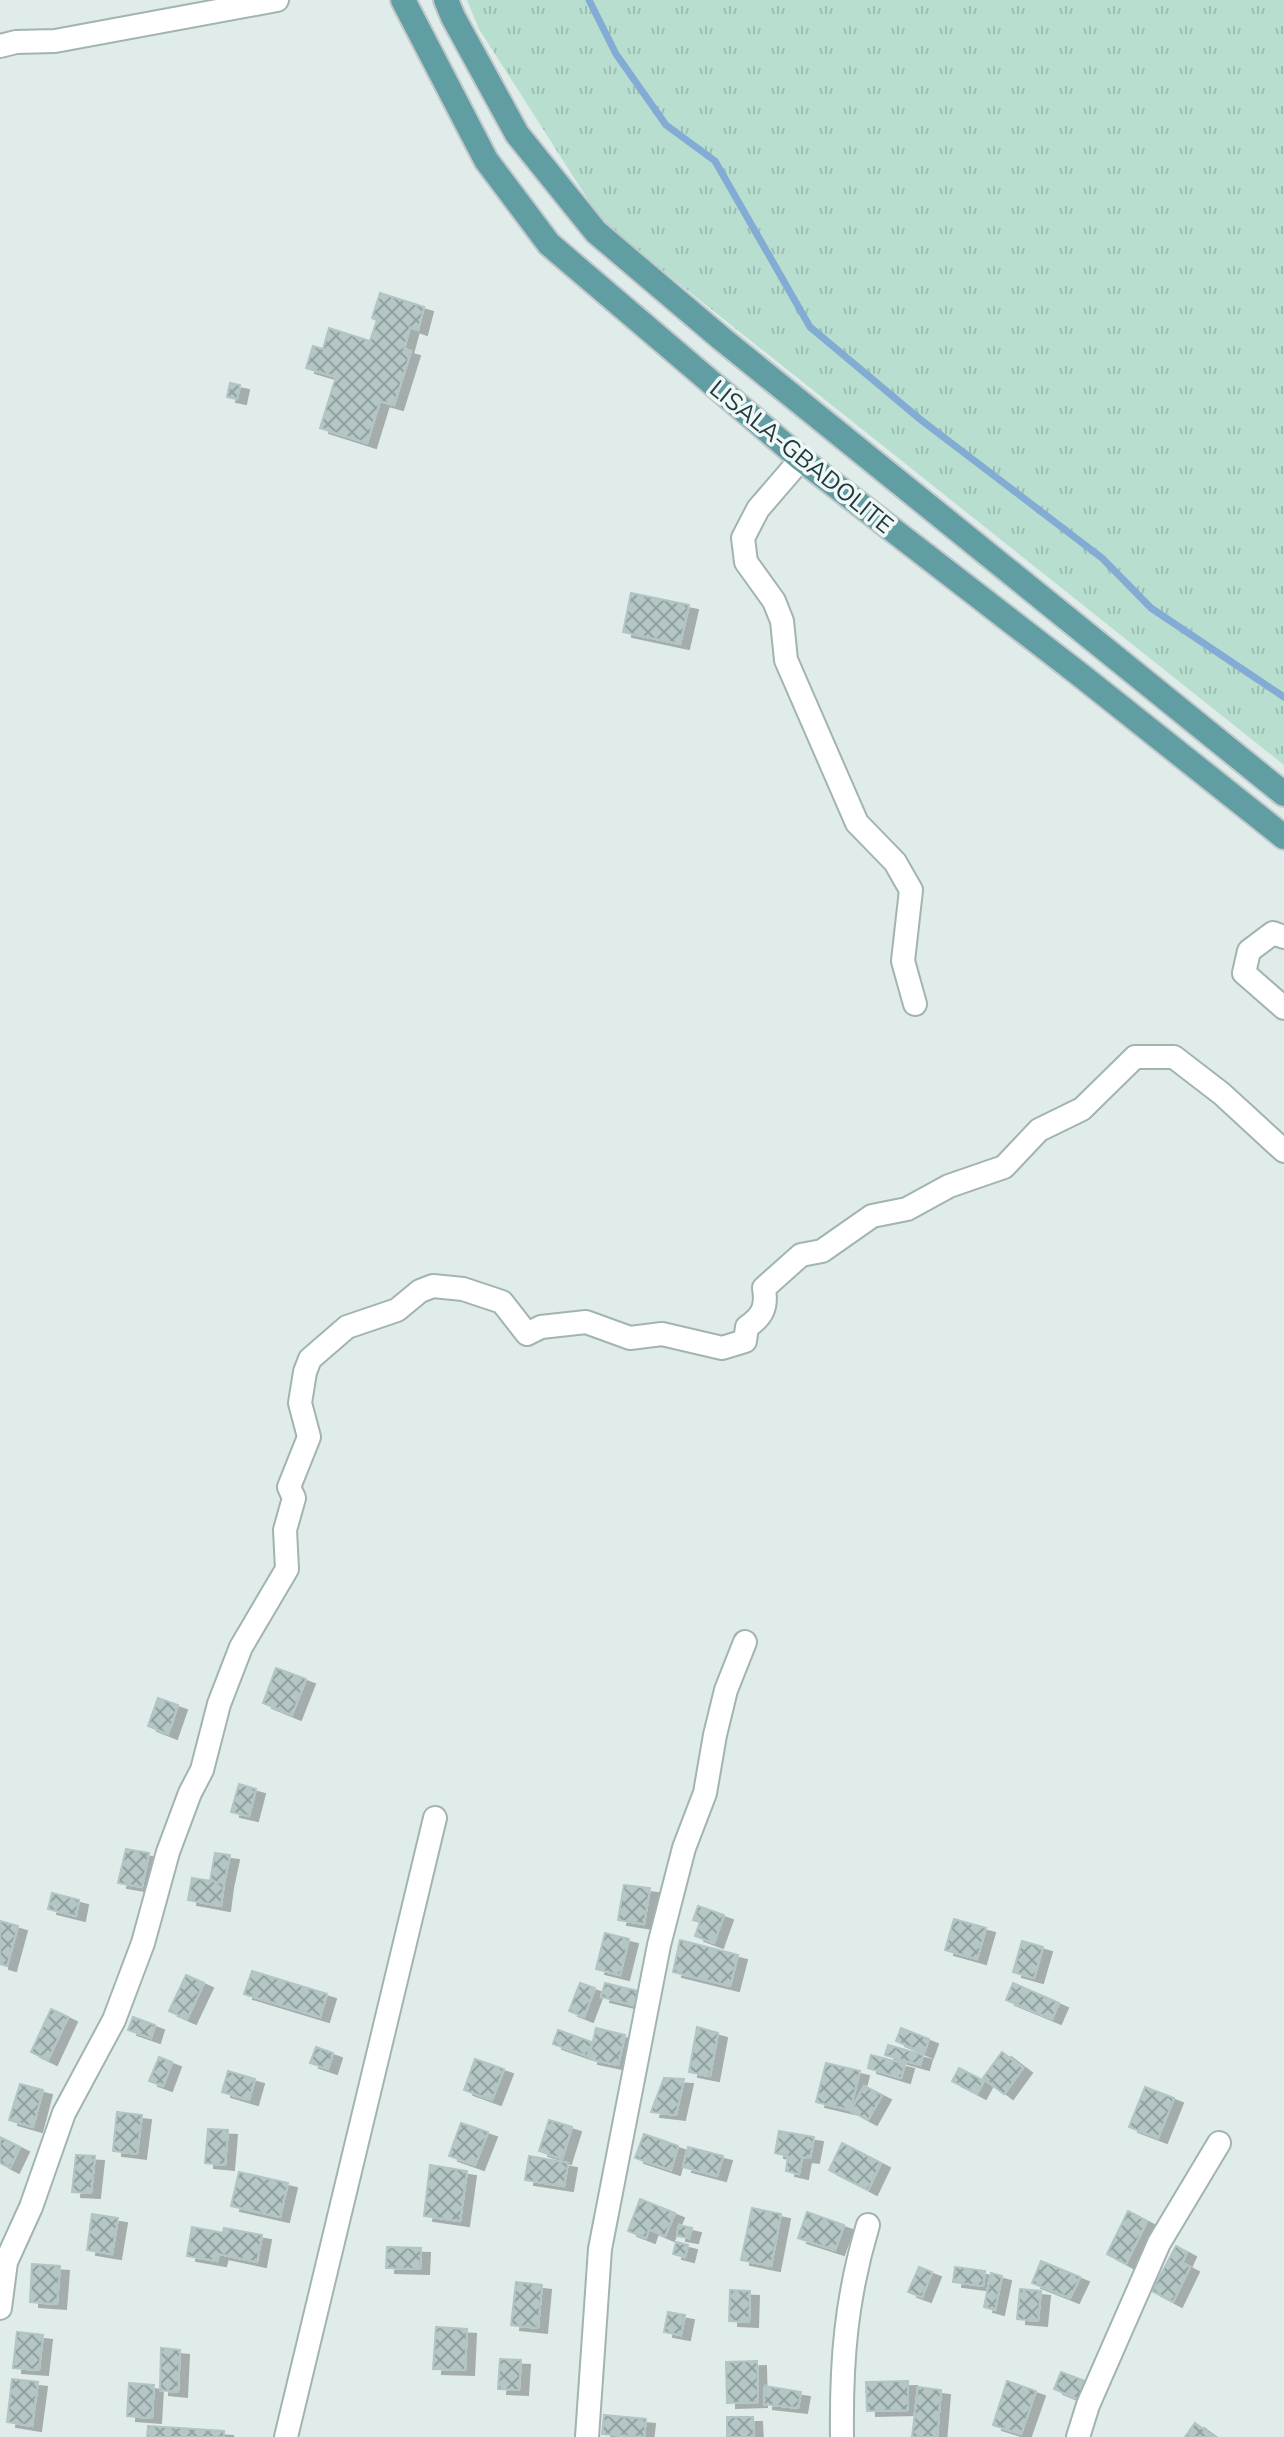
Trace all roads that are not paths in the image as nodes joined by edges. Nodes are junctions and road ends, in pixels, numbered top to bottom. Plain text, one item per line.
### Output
1 (277, 0) edge
2 (403, 0) edge
3 (446, 0) edge
4 (0, 46) edge
5 (801, 459) junction
6 (1284, 794) edge
7 (1284, 837) edge
8 (1284, 937) edge
9 (915, 1004) dead end
10 (1284, 1008) edge
11 (1284, 1151) edge
12 (745, 1642) dead end
13 (435, 1818) dead end
14 (1219, 2143) dead end
15 (868, 2225) dead end
16 (0, 2308) edge
17 (286, 2437) edge
18 (587, 2437) edge
19 (842, 2437) edge
20 (1078, 2437) edge

1 - 4 street
2 - 5 main road, LISALA-GBADOLITE
3 - 6 main road, LISALA-GBADOLITE
5 - 7 main road, LISALA-GBADOLITE
5 - 9 street
8 - 10 street
11 - 16 street
12 - 18 street
13 - 17 street
14 - 20 street
15 - 19 street

